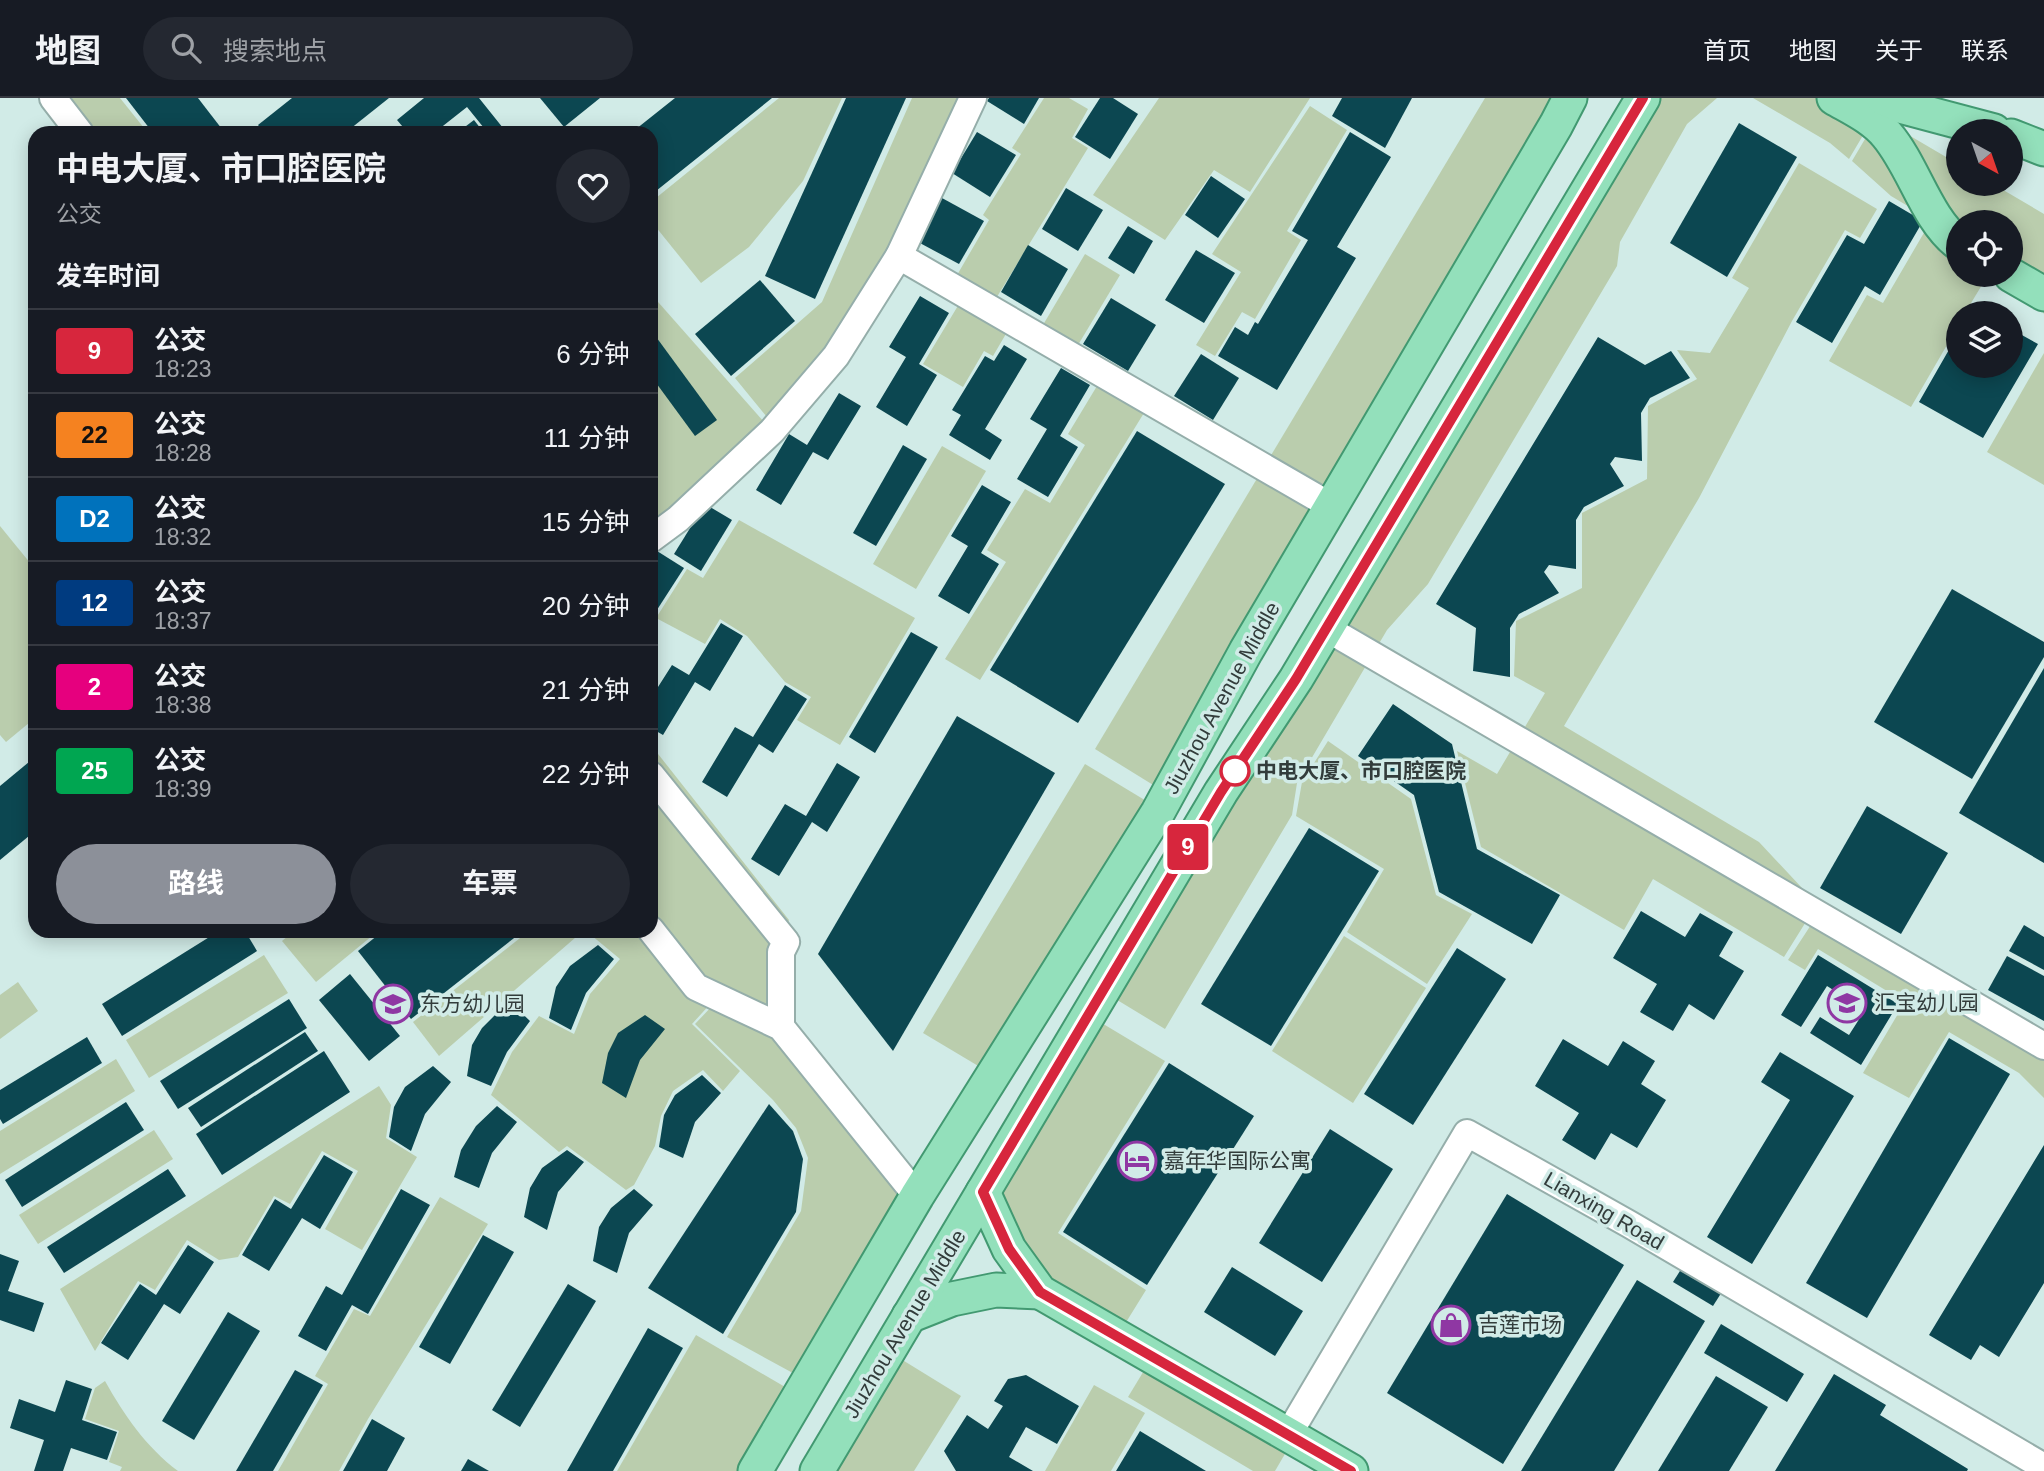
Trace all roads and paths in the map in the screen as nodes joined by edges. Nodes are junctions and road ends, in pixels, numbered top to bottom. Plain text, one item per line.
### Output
1 (53, 98) edge
2 (973, 98) edge
3 (1570, 98) edge
4 (1834, 98) edge
5 (1883, 98) edge
6 (1641, 102) edge
7 (1949, 119) edge
8 (75, 126) edge
9 (2023, 141) edge
10 (2044, 149) edge
11 (1946, 230) edge
12 (899, 256) junction
13 (2023, 282) edge
14 (2044, 294) edge
15 (1331, 506) junction
16 (658, 534) edge
17 (1326, 628) junction
18 (658, 784) edge
19 (657, 938) edge
20 (781, 1027) junction
21 (2044, 1046) edge
22 (983, 1192) junction
23 (917, 1196) junction
24 (1040, 1292) junction
25 (909, 1316) junction
26 (1288, 1434) junction
27 (2044, 1467) edge
28 (755, 1471) edge
29 (817, 1471) edge
30 (1351, 1471) edge

1 - 8 street
2 - 12 street
3 - 15 main road, Jiuzhou Avenue Middle
4 - 11 main road
5 - 7 main road
6 - 17 main road, Jiuzhou Avenue Middle
9 - 10 main road
12 - 15 street
12 - 16 street
13 - 14 main road
15 - 23 main road, Jiuzhou Avenue Middle
17 - 21 street
17 - 22 main road, Jiuzhou Avenue Middle
18 - 20 street
19 - 20 street
20 - 23 street
22 - 24 main road
22 - 25 main road, Jiuzhou Avenue Middle
23 - 28 main road, Jiuzhou Avenue Middle
24 - 25 main road
24 - 26 main road
25 - 29 main road, Jiuzhou Avenue Middle
26 - 27 street, Lianxing Road
26 - 30 main road

